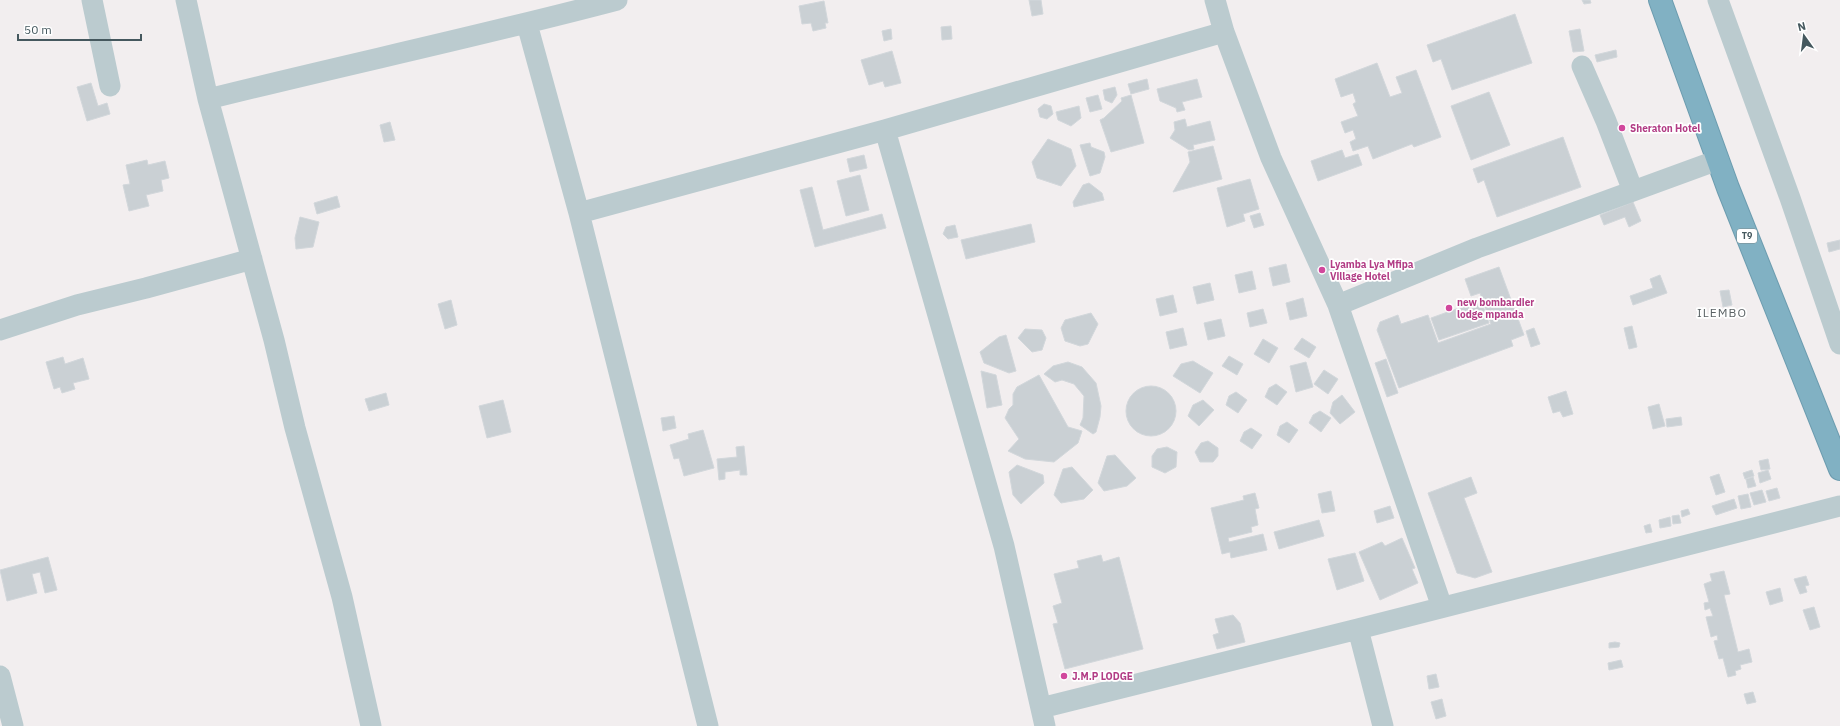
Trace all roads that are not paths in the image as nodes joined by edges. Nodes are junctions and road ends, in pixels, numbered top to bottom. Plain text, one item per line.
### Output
1 (92, 0) edge
2 (186, 0) edge
3 (617, 0) edge
4 (1215, 0) edge
5 (1660, 0) edge
6 (1718, 0) edge
7 (527, 24) junction
8 (1224, 32) junction
9 (1582, 66) dead end
10 (110, 86) dead end
11 (208, 99) junction
12 (885, 130) junction
13 (1718, 160) junction
14 (1633, 191) junction
15 (579, 213) junction
16 (252, 259) junction
17 (1338, 306) junction
18 (0, 330) edge
19 (1840, 344) edge
20 (1840, 469) edge
21 (1840, 506) edge
22 (1442, 607) junction
23 (1358, 629) junction
24 (0, 676) edge
25 (1043, 717) edge
26 (13, 726) edge
27 (371, 726) edge
28 (708, 726) edge
29 (1383, 726) edge

1 - 10 street
2 - 11 street
3 - 7 street
4 - 8 street
5 - 13 highway, T9
6 - 19 street
7 - 11 street
7 - 15 street
8 - 12 street
8 - 17 street
9 - 14 street
11 - 16 street
12 - 15 street
12 - 25 street
13 - 14 street
13 - 20 highway, T9
14 - 17 street
15 - 28 street
16 - 18 street
16 - 27 street
17 - 22 street
21 - 22 street
22 - 23 street
23 - 25 street
23 - 29 street
24 - 26 street

